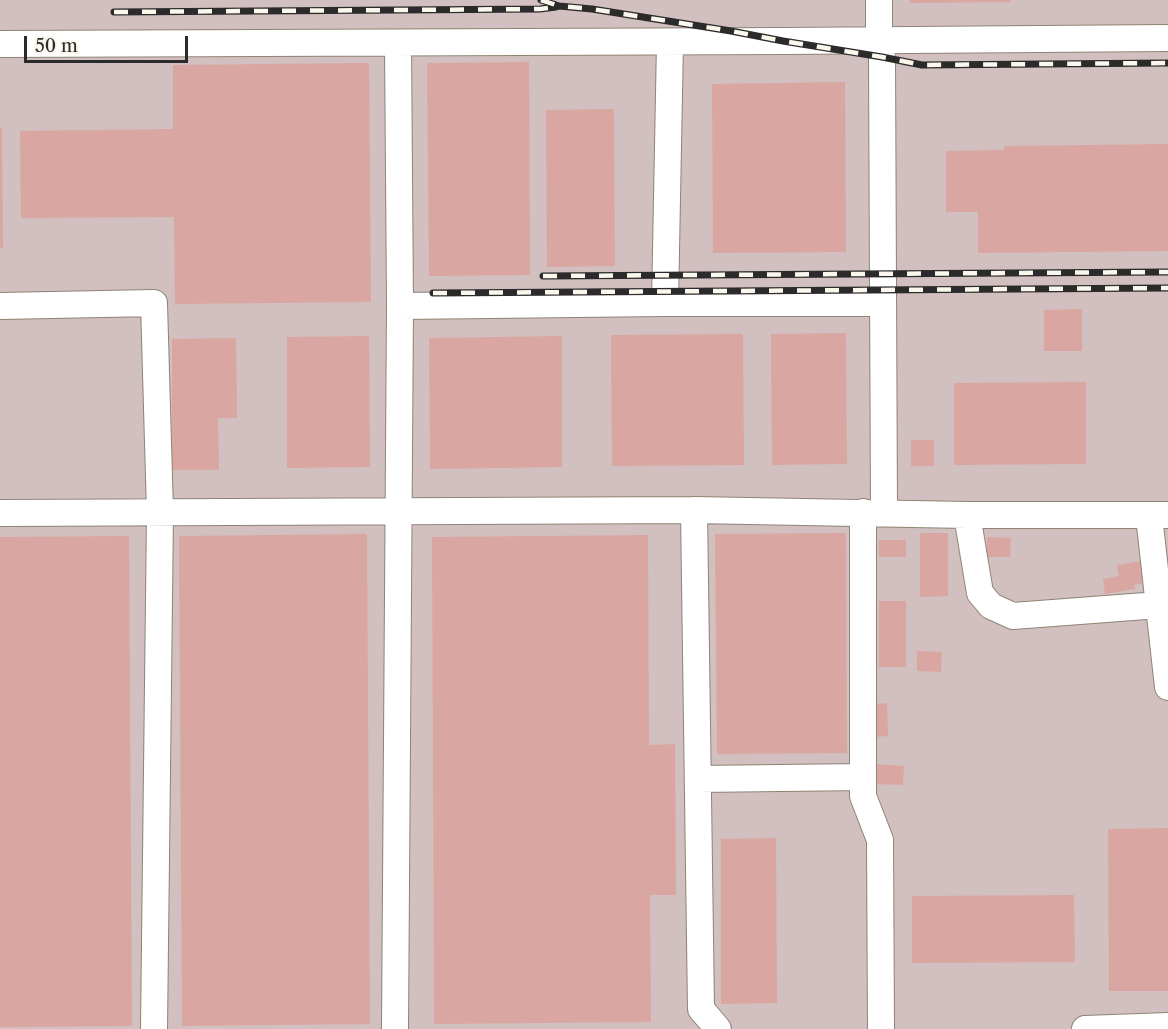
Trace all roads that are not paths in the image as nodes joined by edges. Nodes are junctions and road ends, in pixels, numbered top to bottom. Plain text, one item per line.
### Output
1 (879, 0) edge
2 (1168, 38) edge
3 (879, 41) junction
4 (670, 42) junction
5 (398, 43) junction
6 (0, 44) edge
7 (665, 303) junction
8 (883, 303) junction
9 (0, 306) edge
10 (400, 306) junction
11 (694, 510) junction
12 (160, 512) junction
13 (399, 512) junction
14 (873, 512) junction
15 (0, 513) edge
16 (967, 515) junction
17 (1158, 515) edge
18 (1159, 605) junction
19 (1168, 687) edge
20 (863, 777) junction
21 (698, 779) junction
22 (1168, 1026) edge
23 (154, 1029) edge
24 (395, 1029) edge
25 (718, 1029) edge
26 (881, 1029) edge
27 (1085, 1029) edge

1 - 3 lane
2 - 3 lane
3 - 4 lane
3 - 8 lane
4 - 5 lane
4 - 7 lane
5 - 6 lane
5 - 10 lane
7 - 8 lane
7 - 10 lane
8 - 14 lane
9 - 12 lane
10 - 13 lane
11 - 13 lane
11 - 14 lane
11 - 21 lane
12 - 13 lane
12 - 15 lane
12 - 23 lane
13 - 24 lane
14 - 16 lane
14 - 20 lane
16 - 17 lane
16 - 18 lane
17 - 18 lane
18 - 19 lane
20 - 21 lane
20 - 26 lane
21 - 25 lane
22 - 27 lane

